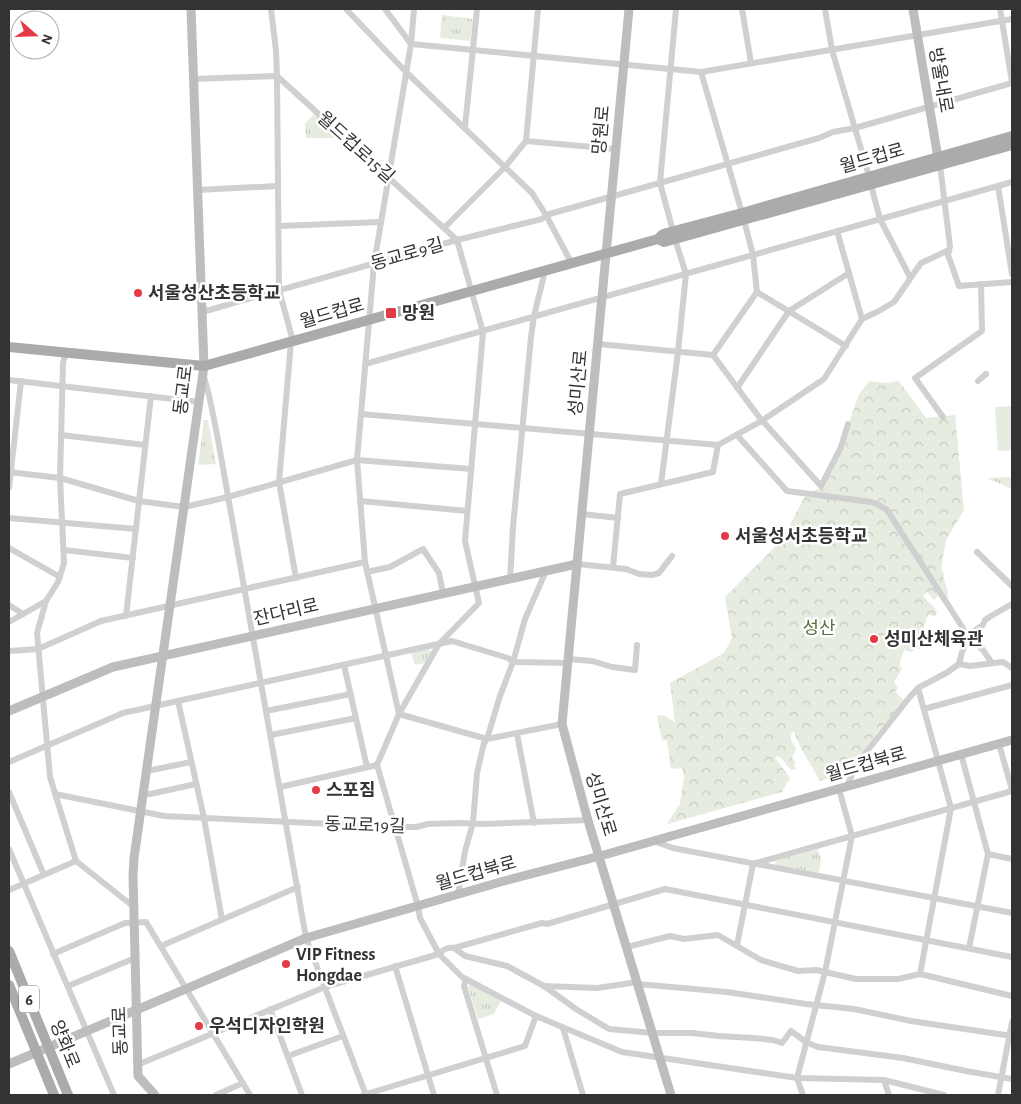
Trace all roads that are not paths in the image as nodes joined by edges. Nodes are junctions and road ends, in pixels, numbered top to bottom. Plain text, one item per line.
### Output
1 (191, 9) edge
2 (271, 9) edge
3 (346, 9) edge
4 (385, 9) edge
5 (414, 9) edge
6 (476, 9) edge
7 (538, 9) edge
8 (628, 9) edge
9 (676, 9) edge
10 (742, 9) edge
11 (825, 9) edge
12 (913, 9) edge
13 (1000, 9) edge
14 (1012, 19) edge
15 (1002, 21) junction
16 (917, 36) junction
17 (411, 44) junction
18 (473, 50) junction
19 (832, 50) junction
20 (534, 56) junction
21 (751, 63) junction
22 (623, 64) junction
23 (671, 69) junction
24 (406, 72) junction
25 (701, 72) junction
26 (277, 76) junction
27 (193, 79) junction
28 (1012, 83) edge
29 (929, 107) junction
30 (465, 128) junction
31 (855, 128) junction
32 (1012, 136) edge
33 (526, 141) junction
34 (1012, 145) edge
35 (615, 149) junction
36 (964, 154) junction
37 (939, 161) junction
38 (728, 164) junction
39 (505, 167) junction
40 (389, 177) junction
41 (870, 180) junction
42 (1012, 182) edge
43 (660, 183) junction
44 (278, 186) junction
45 (998, 186) junction
46 (197, 190) junction
47 (611, 197) junction
48 (944, 201) junction
49 (546, 215) junction
50 (743, 217) junction
51 (880, 219) junction
52 (381, 222) junction
53 (279, 226) junction
54 (444, 228) junction
55 (837, 231) junction
56 (674, 235) junction
57 (457, 240) junction
58 (948, 250) junction
59 (606, 254) junction
60 (753, 255) junction
61 (374, 264) junction
62 (572, 264) junction
63 (545, 271) junction
64 (849, 273) junction
65 (686, 274) junction
66 (1012, 274) edge
67 (910, 277) junction
68 (1012, 282) edge
69 (981, 284) junction
70 (279, 290) junction
71 (472, 291) junction
72 (757, 292) junction
73 (601, 298) junction
74 (789, 311) junction
75 (202, 312) junction
76 (534, 316) junction
77 (369, 320) junction
78 (862, 320) junction
79 (483, 332) junction
80 (292, 342) junction
81 (598, 344) junction
82 (846, 346) junction
83 (9, 347) edge
84 (66, 352) junction
85 (678, 352) junction
86 (713, 355) junction
87 (365, 364) junction
88 (203, 370) junction
89 (986, 374) dead end
90 (9, 380) edge
91 (978, 381) dead end
92 (21, 382) junction
93 (62, 386) junction
94 (737, 388) junction
95 (151, 396) junction
96 (199, 402) junction
97 (211, 408) junction
98 (198, 412) junction
99 (361, 414) junction
100 (943, 417) dead end
101 (763, 420) junction
102 (475, 424) junction
103 (848, 424) dead end
104 (522, 428) junction
105 (589, 434) junction
106 (62, 435) junction
107 (736, 435) junction
108 (667, 440) junction
109 (145, 445) junction
110 (718, 446) junction
111 (357, 460) junction
112 (471, 469) junction
113 (10, 472) edge
114 (60, 478) junction
115 (279, 482) junction
116 (661, 484) junction
117 (9, 488) edge
118 (228, 497) junction
119 (360, 501) junction
120 (139, 502) junction
121 (184, 507) junction
122 (467, 510) junction
123 (582, 514) junction
124 (9, 518) edge
125 (618, 518) junction
126 (62, 523) junction
127 (136, 529) junction
128 (9, 548) edge
129 (64, 550) junction
130 (977, 552) dead end
131 (672, 556) dead end
132 (133, 558) junction
133 (365, 562) junction
134 (577, 564) junction
135 (613, 567) junction
136 (546, 571) junction
137 (367, 572) junction
138 (60, 577) junction
139 (296, 578) junction
140 (510, 580) junction
141 (1012, 586) edge
142 (475, 587) junction
143 (244, 589) junction
144 (443, 594) junction
145 (46, 602) junction
146 (9, 604) edge
147 (1012, 604) edge
148 (169, 606) junction
149 (374, 609) junction
150 (23, 614) junction
151 (126, 616) junction
152 (9, 622) edge
153 (254, 636) junction
154 (968, 636) junction
155 (439, 644) junction
156 (637, 645) dead end
157 (38, 649) junction
158 (9, 651) edge
159 (162, 656) junction
160 (386, 656) junction
161 (568, 661) junction
162 (513, 662) junction
163 (992, 663) junction
164 (959, 664) junction
165 (344, 665) junction
166 (1012, 668) edge
167 (262, 682) junction
168 (1012, 685) edge
169 (918, 688) junction
170 (351, 694) junction
171 (43, 697) junction
172 (178, 701) junction
173 (155, 706) junction
174 (924, 709) junction
175 (9, 711) edge
176 (266, 711) junction
177 (399, 714) junction
178 (356, 718) junction
179 (562, 724) junction
180 (517, 734) junction
181 (271, 735) junction
182 (487, 740) junction
183 (1012, 740) edge
184 (1000, 744) junction
185 (47, 746) junction
186 (961, 754) junction
187 (938, 761) junction
188 (9, 762) edge
189 (191, 762) junction
190 (378, 765) junction
191 (368, 767) junction
192 (146, 771) junction
193 (196, 784) junction
194 (280, 787) junction
195 (843, 788) junction
196 (1012, 790) edge
197 (9, 792) edge
198 (56, 794) junction
199 (143, 794) junction
200 (974, 802) junction
201 (951, 808) junction
202 (141, 812) junction
203 (204, 818) junction
204 (588, 820) junction
205 (287, 822) junction
206 (534, 823) junction
207 (473, 824) junction
208 (395, 827) junction
209 (852, 836) junction
210 (652, 841) junction
211 (9, 849) edge
212 (988, 854) junction
213 (600, 856) junction
214 (1012, 859) edge
215 (76, 861) junction
216 (753, 864) junction
217 (44, 875) junction
218 (843, 881) junction
219 (23, 884) junction
220 (298, 887) junction
221 (9, 890) edge
222 (458, 895) junction
223 (934, 898) junction
224 (614, 904) junction
225 (745, 905) junction
226 (418, 906) junction
227 (978, 906) junction
228 (134, 907) junction
229 (1012, 913) edge
230 (222, 920) junction
231 (134, 922) junction
232 (835, 922) junction
233 (306, 938) junction
234 (926, 940) junction
235 (737, 945) junction
236 (161, 946) junction
237 (627, 947) junction
238 (454, 948) junction
239 (969, 948) junction
240 (9, 951) edge
241 (54, 954) junction
242 (439, 954) junction
243 (1012, 957) edge
244 (135, 958) junction
245 (395, 966) junction
246 (825, 972) junction
247 (920, 974) junction
248 (466, 979) junction
249 (638, 983) junction
250 (9, 985) edge
251 (68, 986) junction
252 (544, 986) junction
253 (325, 987) junction
254 (186, 988) junction
255 (1012, 996) edge
256 (816, 1005) junction
257 (270, 1009) junction
258 (136, 1010) junction
259 (536, 1016) junction
260 (1012, 1022) edge
261 (563, 1028) junction
262 (86, 1031) junction
263 (214, 1033) junction
264 (653, 1033) junction
265 (343, 1036) junction
266 (1011, 1036) edge
267 (806, 1042) junction
268 (49, 1047) junction
269 (36, 1053) junction
270 (288, 1056) junction
271 (486, 1058) junction
272 (660, 1058) junction
273 (9, 1064) edge
274 (137, 1065) junction
275 (428, 1076) junction
276 (797, 1078) junction
277 (1001, 1078) junction
278 (1012, 1079) edge
279 (884, 1080) junction
280 (243, 1083) junction
281 (54, 1095) edge
282 (68, 1095) edge
283 (114, 1095) edge
284 (155, 1095) edge
285 (216, 1095) edge
286 (250, 1095) edge
287 (302, 1095) edge
288 (365, 1095) edge
289 (434, 1095) edge
290 (498, 1095) edge
291 (583, 1095) edge
292 (671, 1095) edge
293 (802, 1095) edge
294 (889, 1095) edge
295 (944, 1095) edge
296 (998, 1095) edge

1 - 27 street, 동교로
2 - 26 street
3 - 24 street
4 - 17 street
5 - 17 street
6 - 18 street
7 - 20 street
8 - 22 street, 망원로
9 - 23 street
10 - 21 street
11 - 19 street
12 - 16 street, 방울내로
13 - 15 street
14 - 15 street
15 - 16 street
15 - 28 street
16 - 19 street
16 - 29 street, 방울내로
17 - 18 street
17 - 24 street
18 - 20 street
18 - 30 street
19 - 21 street
19 - 31 street
20 - 22 street
20 - 33 street
21 - 25 street
22 - 23 street
22 - 35 street, 망원로
23 - 25 street
23 - 43 street
24 - 30 street
24 - 40 street
25 - 38 street
26 - 27 street
26 - 40 street, 월드컵로15길
26 - 44 street
27 - 46 street, 동교로
28 - 29 street, 동교로9길
29 - 31 street, 동교로9길
29 - 37 street, 방울내로
30 - 39 street
31 - 38 street, 동교로9길
31 - 41 street
32 - 36 main road, 월드컵로
33 - 35 street
33 - 39 street
34 - 36 main road, 월드컵로
35 - 47 street, 망원로
36 - 37 main road, 월드컵로
37 - 41 main road, 월드컵로
37 - 48 street
38 - 43 street, 동교로9길
38 - 50 street
39 - 49 street
39 - 54 street
40 - 52 street
40 - 54 street, 월드컵로15길
41 - 50 main road, 월드컵로
41 - 51 street, 월드컵로
42 - 45 street
43 - 47 street, 동교로9길
43 - 56 street
44 - 46 street
44 - 53 street
45 - 48 street
45 - 66 street
46 - 75 street, 동교로
47 - 49 street, 동교로9길
47 - 59 street, 망원로
48 - 51 street
48 - 58 street
49 - 57 street, 동교로9길
49 - 62 street
50 - 56 main road, 월드컵로
50 - 60 street
51 - 55 street
51 - 67 street, 월드컵로
52 - 53 street
52 - 61 street
53 - 70 street
54 - 57 street, 월드컵로15길
55 - 60 street
55 - 64 street
56 - 59 main road, 월드컵로
56 - 65 street
57 - 61 street, 동교로9길
57 - 71 street
58 - 67 street
58 - 69 street
59 - 62 main road, 월드컵로
59 - 73 street, 성미산로
60 - 65 street
60 - 72 street
61 - 70 street, 동교로9길
61 - 77 street
62 - 63 main road, 월드컵로
63 - 71 main road, 월드컵로
63 - 76 street
64 - 74 street
64 - 78 street
65 - 73 street
65 - 85 street
67 - 78 street
68 - 69 street
69 - 100 street
70 - 75 street, 동교로9길
70 - 80 street
71 - 77 main road, 월드컵로
71 - 79 street
72 - 74 street
72 - 86 street
73 - 76 street
73 - 81 street, 성미산로
74 - 82 street
74 - 94 street
75 - 88 street, 동교로
76 - 79 street
76 - 104 street
77 - 80 main road, 월드컵로
77 - 87 street
78 - 82 street
79 - 87 street
79 - 102 street
80 - 88 main road, 월드컵로
80 - 115 street
81 - 85 street
81 - 105 street, 성미산로
82 - 101 street
83 - 84 main road, 월드컵로
84 - 88 main road, 월드컵로
84 - 93 street
85 - 86 street
85 - 108 street
86 - 94 street
87 - 99 street
88 - 96 street, 동교로
88 - 97 street
89 - 91 street
90 - 92 street
92 - 93 street
92 - 113 street
93 - 95 street
93 - 106 street
94 - 101 street
95 - 96 street
95 - 109 street
96 - 98 street, 동교로
97 - 98 street
97 - 118 street
98 - 121 street, 동교로
99 - 102 street
99 - 111 street
101 - 103 street
101 - 107 street
102 - 104 street
102 - 112 street
104 - 105 street
104 - 140 street
105 - 108 street
105 - 123 street, 성미산로
106 - 109 street
106 - 114 street
107 - 110 street
107 - 154 street
108 - 110 street
108 - 116 street
109 - 120 street
110 - 116 street
111 - 112 street
111 - 115 street
111 - 119 street
112 - 122 street
113 - 114 street
113 - 117 street
114 - 120 street
114 - 126 street
115 - 118 street
115 - 139 street
116 - 125 street
118 - 121 street
118 - 143 street
119 - 122 street
119 - 133 street
120 - 121 street
120 - 127 street
121 - 148 street, 동교로
122 - 142 street
123 - 125 street
123 - 134 street, 성미산로
124 - 126 street
125 - 135 street
126 - 127 street
126 - 129 street
127 - 132 street
128 - 138 street
129 - 132 street
129 - 138 street
130 - 141 street
131 - 135 street
132 - 151 street
133 - 137 street
133 - 139 street
134 - 135 street
134 - 136 street, 잔다리로
134 - 161 street, 성미산로
136 - 140 street, 잔다리로
136 - 162 street
137 - 144 street
137 - 149 street
138 - 145 street
139 - 143 street
140 - 142 street, 잔다리로
142 - 144 street, 잔다리로
142 - 155 street
143 - 148 street
143 - 153 street
144 - 149 street, 잔다리로
145 - 150 street
145 - 157 street
146 - 150 street
147 - 154 street
148 - 151 street
148 - 159 street, 동교로
149 - 153 street, 잔다리로
149 - 160 street
150 - 152 street
151 - 157 street
153 - 159 street, 잔다리로
153 - 167 street
154 - 163 street
154 - 164 street
155 - 160 street
155 - 162 street
155 - 177 street
156 - 161 street
157 - 158 street
157 - 171 street
159 - 171 street, 잔다리로
159 - 173 street, 동교로
160 - 165 street
160 - 177 street
161 - 162 street
161 - 179 street, 성미산로
162 - 182 street
163 - 164 street
163 - 166 street
164 - 169 street
165 - 167 street
165 - 170 street
167 - 172 street
167 - 176 street
168 - 174 street
169 - 174 street
169 - 195 street
170 - 176 street
170 - 178 street
171 - 175 street, 잔다리로
171 - 185 street
172 - 173 street
172 - 189 street
173 - 185 street
173 - 192 street, 동교로
174 - 187 street
176 - 181 street
177 - 182 street
177 - 190 street
178 - 181 street
178 - 191 street
179 - 180 street
179 - 204 street, 성미산로
180 - 182 street
180 - 206 street
181 - 194 street
182 - 207 street
183 - 184 street, 월드컵북로
184 - 186 street, 월드컵북로
184 - 196 street
185 - 188 street
185 - 198 street
186 - 187 street, 월드컵북로
186 - 200 street
187 - 195 street, 월드컵북로
187 - 201 street
189 - 192 street
189 - 193 street
190 - 191 street
190 - 208 street
191 - 194 street
192 - 199 street, 동교로
193 - 199 street
193 - 203 street
194 - 205 street
195 - 209 street
195 - 210 street, 월드컵북로
196 - 200 street
197 - 217 street
198 - 202 street
198 - 215 street
199 - 202 street, 동교로
200 - 201 street
200 - 212 street
201 - 209 street
201 - 223 street
202 - 203 street, 동교로19길
202 - 228 street, 동교로
203 - 205 street, 동교로19길
203 - 230 street
204 - 206 street, 동교로19길
204 - 213 street, 성미산로
205 - 208 street, 동교로19길
205 - 220 street
206 - 207 street, 동교로19길
207 - 208 street, 동교로19길
207 - 222 street
208 - 226 street
209 - 216 street
209 - 218 street
210 - 213 street, 월드컵북로
210 - 216 street
211 - 219 street
212 - 214 street
212 - 227 street
213 - 222 street, 월드컵북로
213 - 224 street, 성미산로
215 - 217 street
215 - 228 street
216 - 218 street
216 - 225 street
217 - 219 street
218 - 223 street
218 - 232 street
219 - 221 street
219 - 241 street
220 - 230 street
220 - 233 street
222 - 226 street, 월드컵북로
223 - 227 street
223 - 234 street
224 - 225 street
224 - 237 street, 성미산로
224 - 238 street
225 - 232 street
225 - 235 street
226 - 233 street, 월드컵북로
226 - 242 street
227 - 229 street
227 - 239 street
228 - 231 street, 동교로
230 - 236 street
231 - 236 street
231 - 241 street
231 - 244 street, 동교로
232 - 234 street
232 - 246 street
233 - 253 street
233 - 254 street, 월드컵북로
234 - 239 street
234 - 247 street
235 - 237 street
235 - 246 street
236 - 254 street
237 - 249 street, 성미산로
238 - 242 street
238 - 252 street
239 - 243 street
240 - 268 main road, 양화로 / 6
241 - 251 street
242 - 245 street
242 - 248 street
244 - 251 street
244 - 258 street, 동교로
245 - 253 street
245 - 275 street
246 - 247 street
246 - 256 street
247 - 255 street
248 - 259 street
248 - 271 street
249 - 252 street
249 - 256 street
249 - 264 street, 성미산로
250 - 269 main road, 양화로 / 6
251 - 262 street
252 - 264 street
253 - 257 street
253 - 265 street
254 - 258 street, 월드컵북로
254 - 263 street
256 - 266 street
256 - 267 street
257 - 263 street
257 - 270 street
258 - 262 street, 월드컵북로
258 - 274 street, 동교로
259 - 261 street
259 - 271 street
260 - 266 street
261 - 272 street
261 - 291 street
262 - 268 street, 월드컵북로
262 - 283 street
263 - 274 street
263 - 280 street
264 - 267 street
264 - 272 street, 성미산로
265 - 270 street
265 - 288 street
266 - 277 street
267 - 276 street
267 - 277 street
268 - 269 street, 월드컵북로
268 - 282 main road, 양화로 / 6
269 - 273 street, 월드컵북로
269 - 281 main road, 양화로 / 6
270 - 287 street
271 - 275 street
271 - 290 street
272 - 276 street
272 - 292 street, 성미산로
274 - 284 street, 동교로
275 - 288 street
275 - 289 street
276 - 279 street
276 - 293 street
277 - 278 street
277 - 296 street
279 - 294 street
279 - 295 street
280 - 285 street
280 - 286 street

